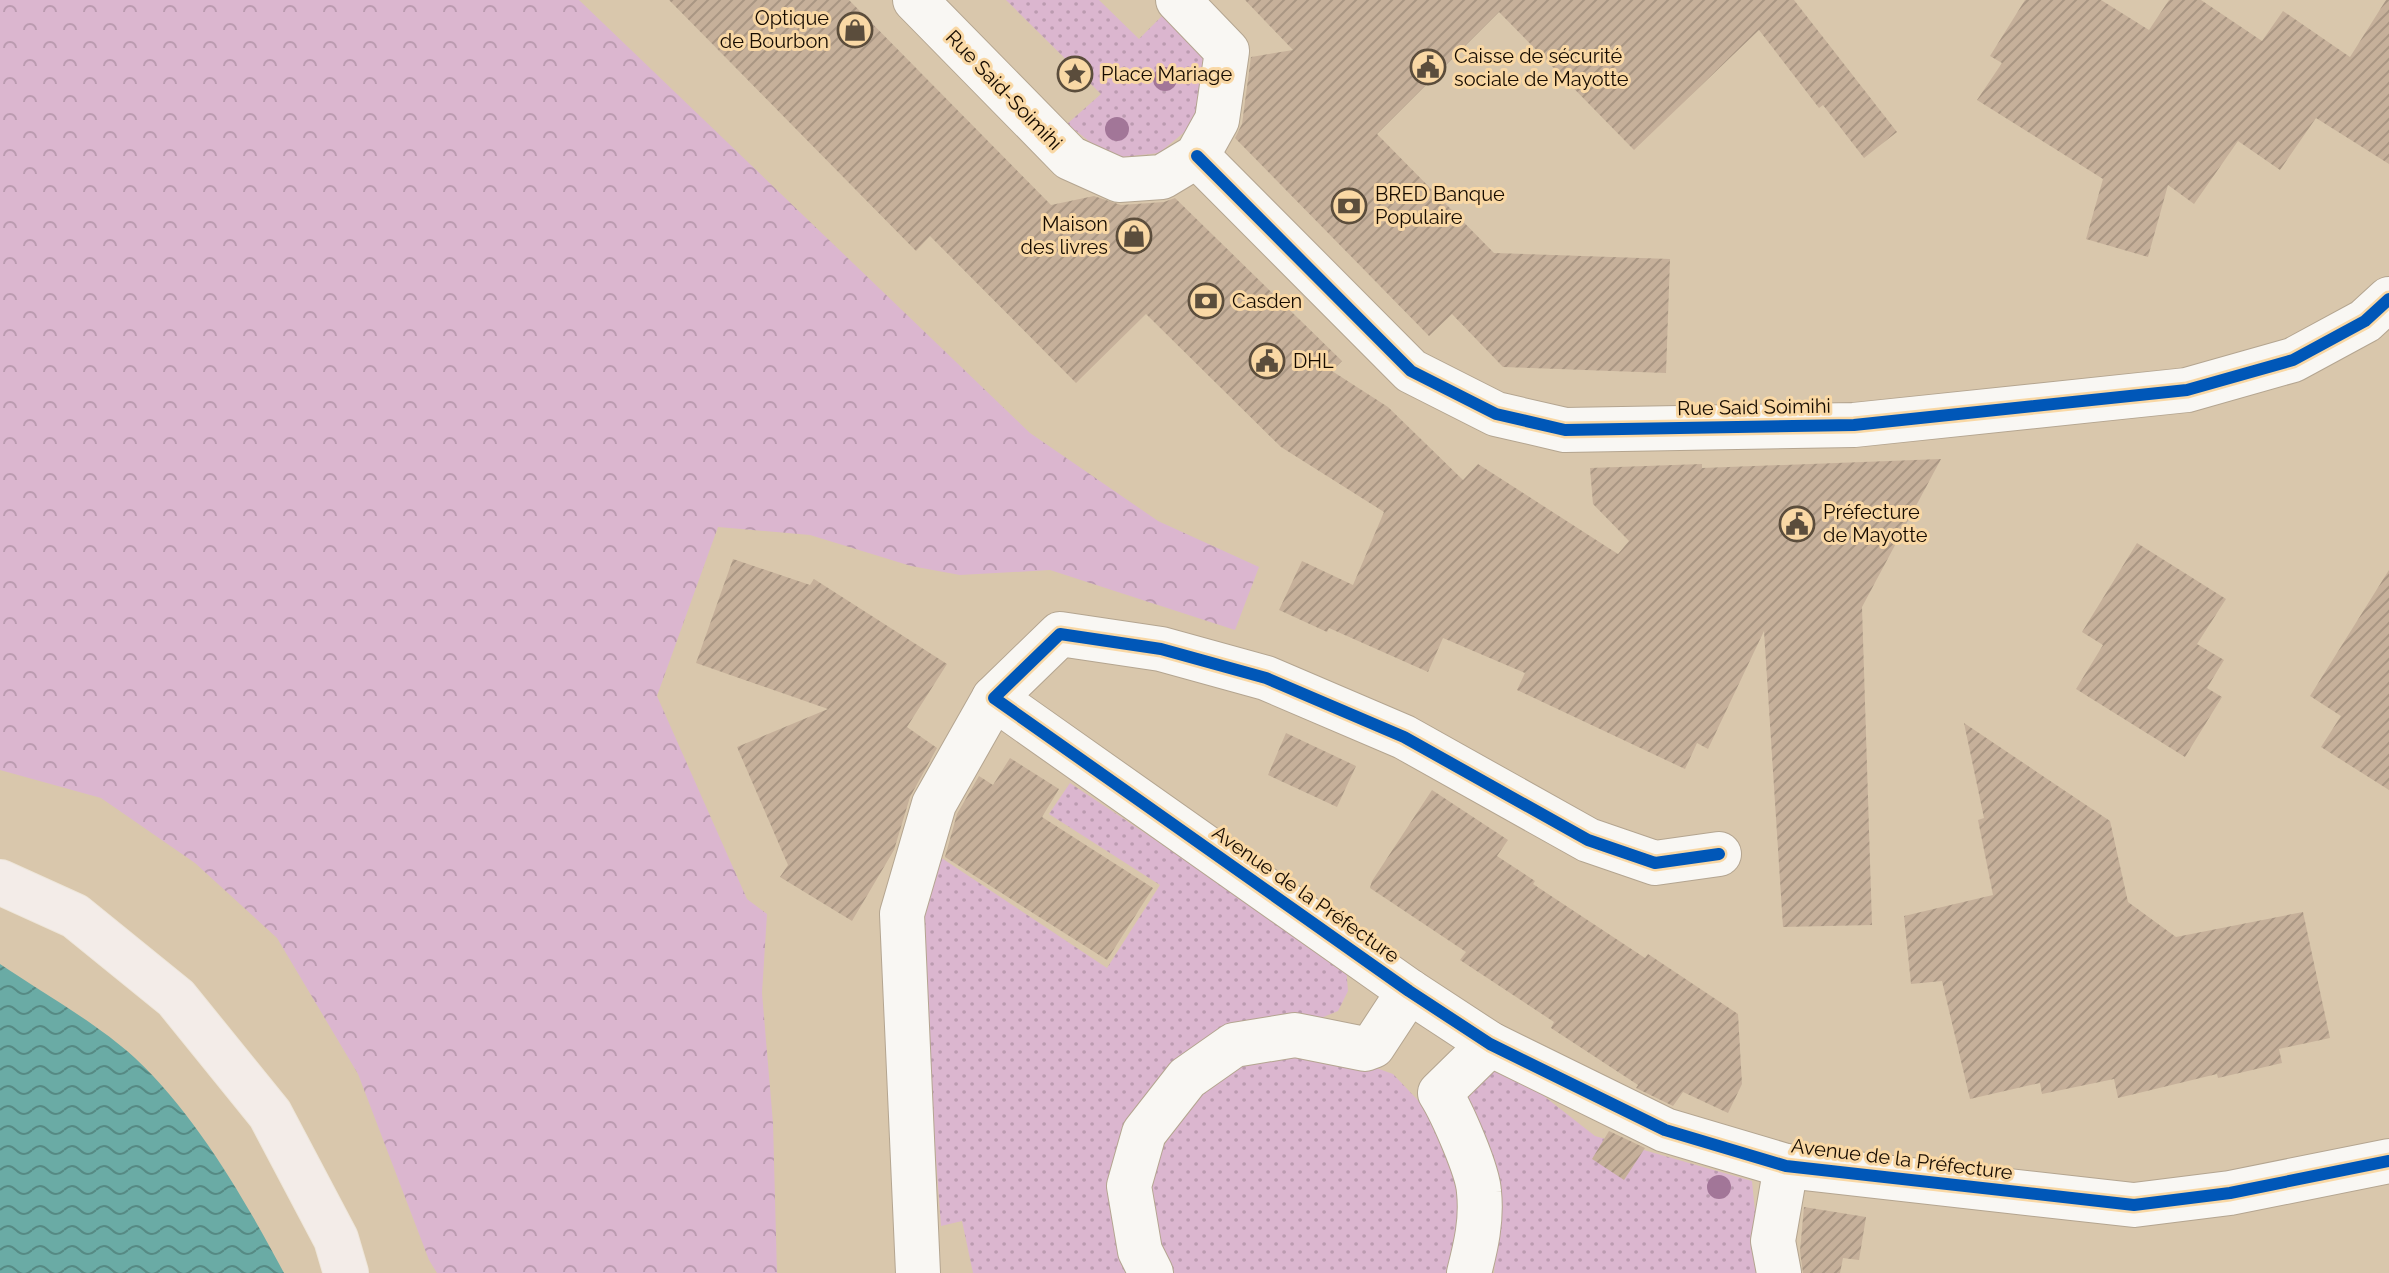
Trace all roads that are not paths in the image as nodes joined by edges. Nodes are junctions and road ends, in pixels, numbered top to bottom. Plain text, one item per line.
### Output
1 (915, 0) edge
2 (1178, 0) edge
3 (1197, 156) junction
4 (2389, 299) edge
5 (994, 698) junction
6 (1719, 854) dead end
7 (0, 882) edge
8 (1409, 991) junction
9 (1490, 1044) junction
10 (2389, 1161) edge
11 (1786, 1166) junction
12 (346, 1273) edge
13 (918, 1273) edge
14 (1151, 1273) edge
15 (1469, 1273) edge
16 (1779, 1273) edge

1 - 3 street, Rue Said-Soimihi
2 - 3 street, Rue Said-Soimihi
3 - 4 street, Rue Said Soimihi
5 - 6 street
5 - 8 street, Avenue de la Préfecture
5 - 13 street
7 - 12 main road
8 - 9 street, Avenue de la Préfecture
8 - 14 street
9 - 11 street, Avenue de la Préfecture
9 - 15 street
10 - 11 street, Avenue de la Préfecture
11 - 16 street

